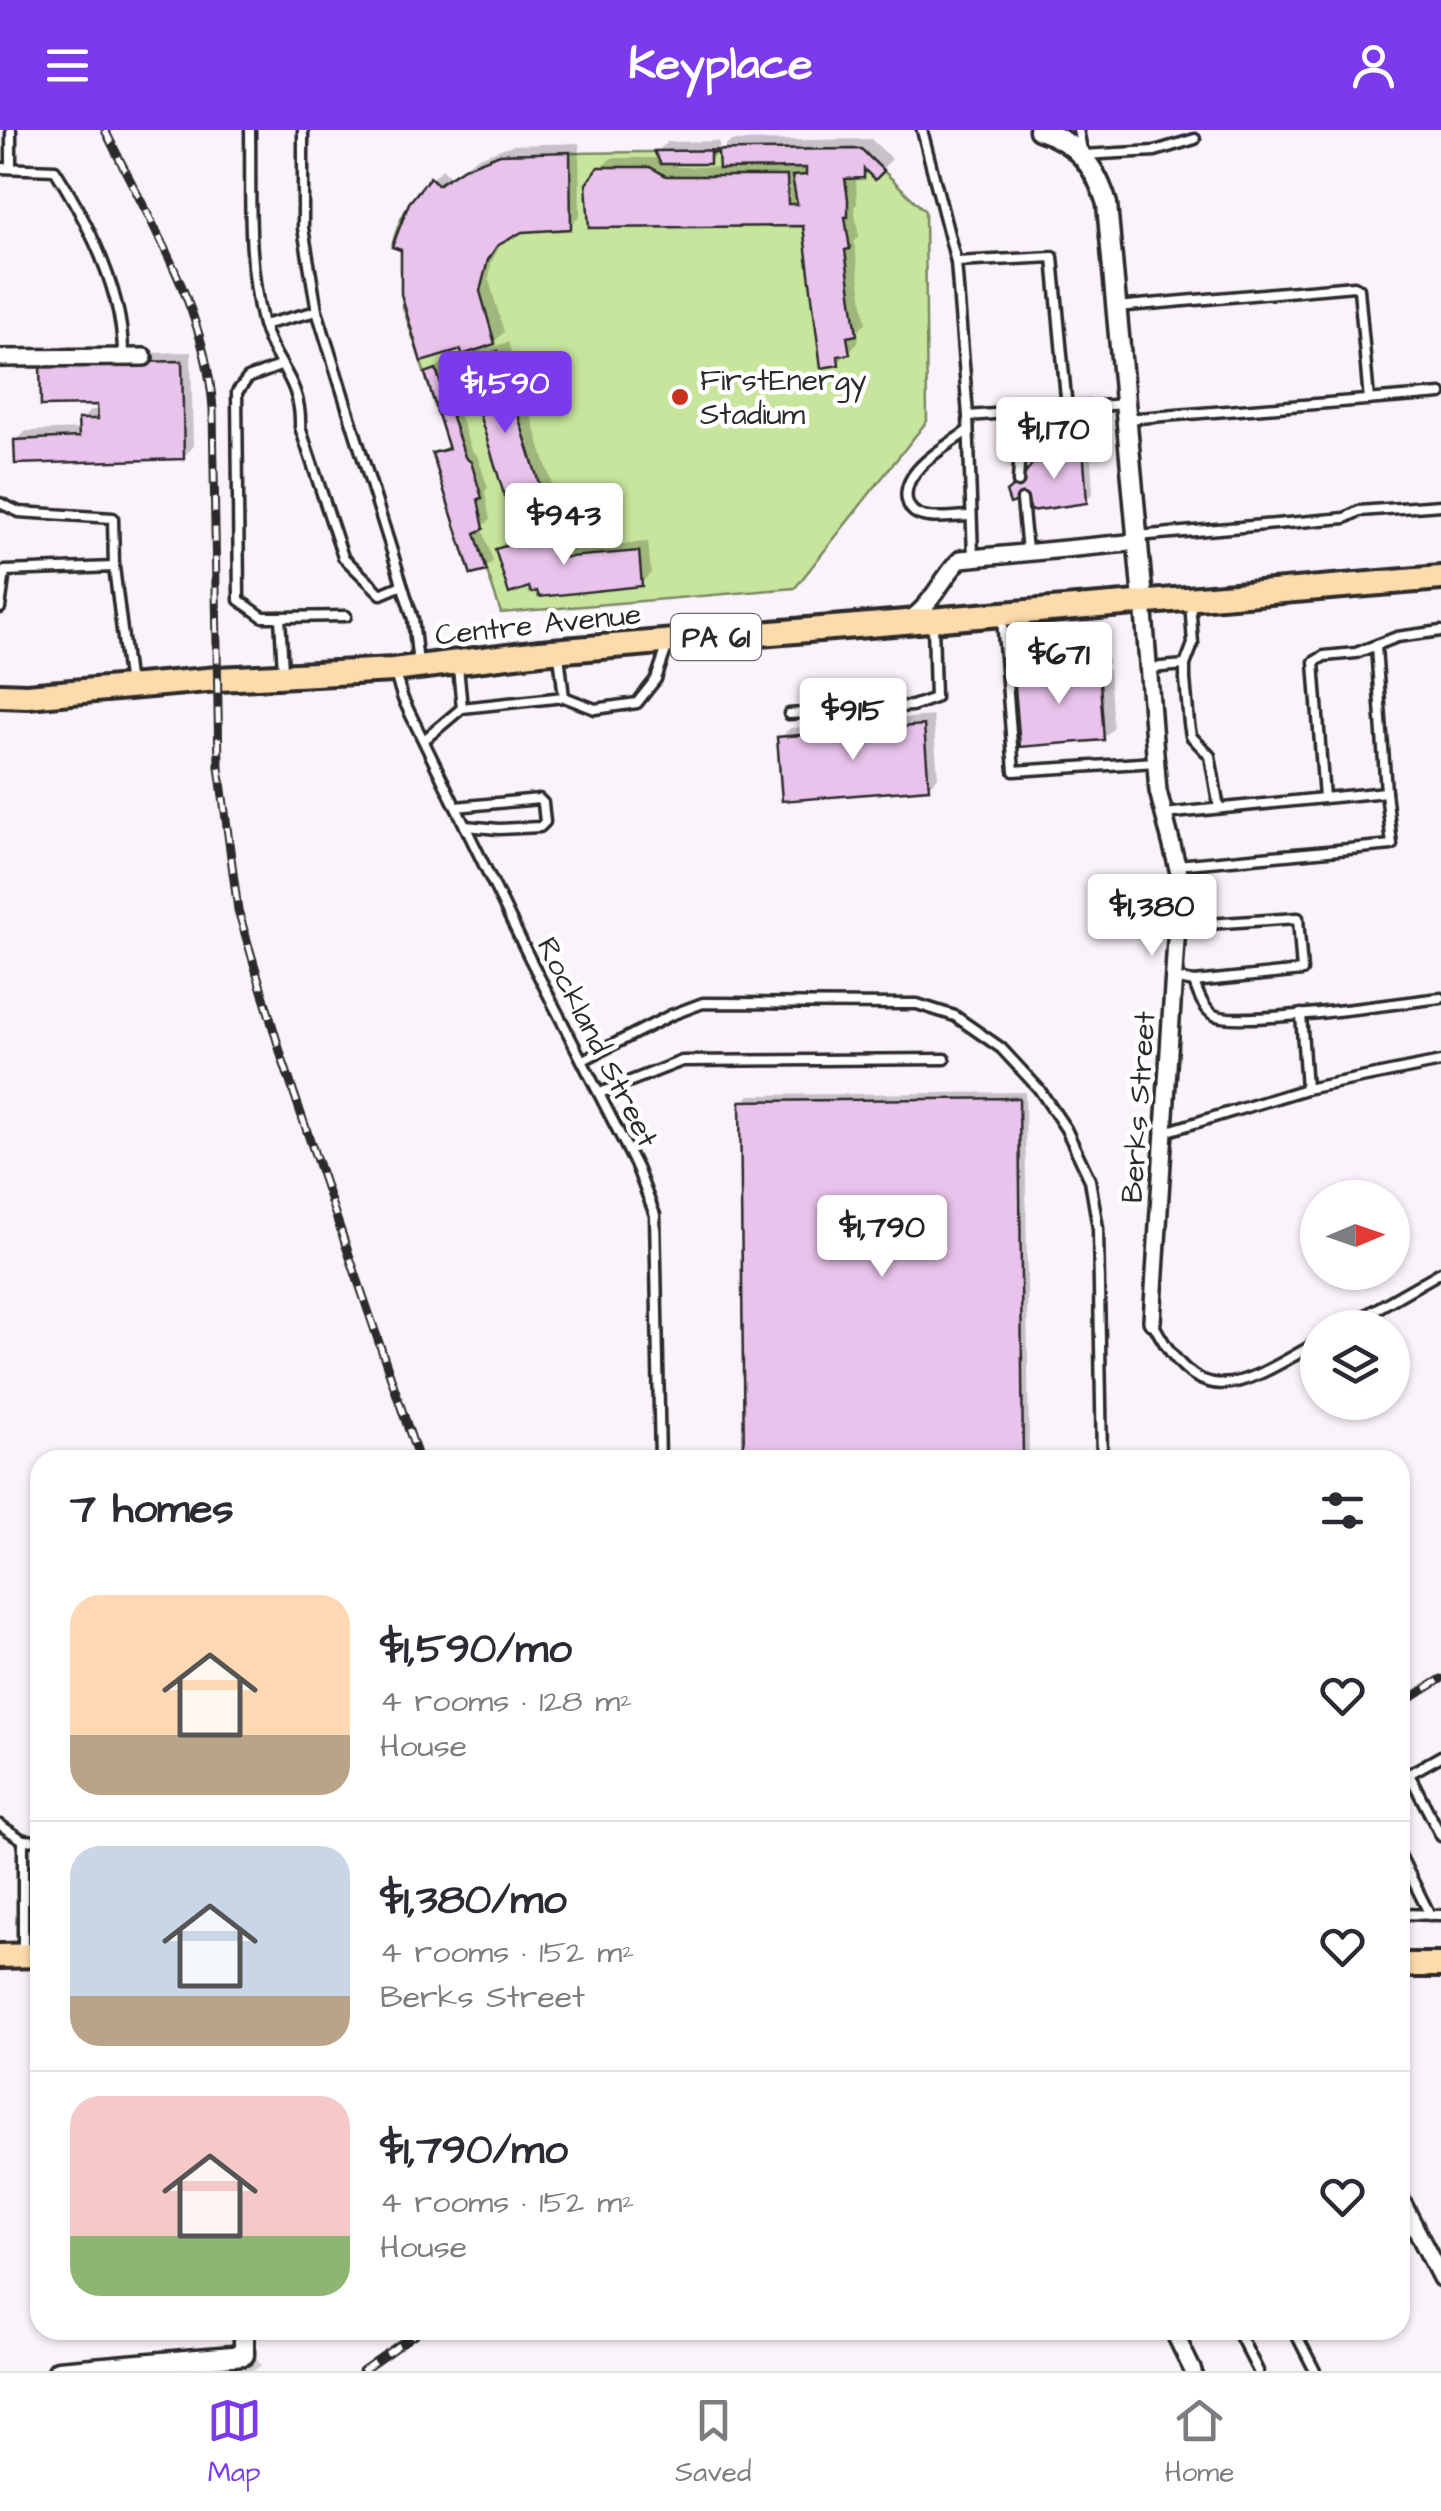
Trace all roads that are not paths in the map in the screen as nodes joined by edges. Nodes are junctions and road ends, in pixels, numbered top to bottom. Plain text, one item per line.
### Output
1 (11, 130) edge
2 (250, 130) edge
3 (303, 130) edge
4 (922, 130) edge
5 (1039, 130) edge
6 (1078, 130) edge
7 (1195, 139) dead end
8 (1083, 155) junction
9 (0, 168) edge
10 (11, 168) junction
11 (956, 262) junction
12 (1116, 306) junction
13 (317, 311) junction
14 (263, 325) junction
15 (123, 357) junction
16 (144, 357) dead end
17 (0, 358) edge
18 (280, 366) junction
19 (1441, 394) edge
20 (1369, 400) junction
21 (1067, 410) junction
22 (1034, 412) junction
23 (1126, 412) junction
24 (968, 416) junction
25 (966, 432) junction
26 (1018, 482) dead end
27 (1022, 500) dead end
28 (0, 503) edge
29 (1441, 505) edge
30 (970, 516) junction
31 (1138, 539) junction
32 (1028, 550) junction
33 (973, 556) junction
34 (114, 568) junction
35 (1441, 578) edge
36 (402, 584) junction
37 (1190, 596) junction
38 (1144, 600) junction
39 (0, 608) edge
40 (1002, 613) junction
41 (346, 616) dead end
42 (280, 617) junction
43 (933, 619) junction
44 (906, 621) junction
45 (1441, 631) edge
46 (670, 641) junction
47 (1376, 646) junction
48 (558, 650) junction
49 (458, 662) junction
50 (1185, 665) junction
51 (418, 666) junction
52 (1148, 668) junction
53 (393, 670) junction
54 (283, 676) junction
55 (130, 687) junction
56 (0, 694) edge
57 (564, 697) junction
58 (462, 708) junction
59 (788, 714) dead end
60 (424, 740) junction
61 (1156, 762) junction
62 (1386, 792) junction
63 (1324, 798) junction
64 (456, 806) junction
65 (1218, 808) junction
66 (1164, 814) junction
67 (466, 826) junction
68 (1177, 865) junction
69 (1177, 926) junction
70 (1174, 978) junction
71 (1194, 982) junction
72 (1441, 998) edge
73 (1301, 1014) junction
74 (945, 1059) dead end
75 (582, 1060) junction
76 (1441, 1062) edge
77 (1306, 1089) junction
78 (600, 1093) junction
79 (1164, 1132) junction
80 (1441, 1272) edge
81 (1374, 1310) edge
82 (1152, 1321) joint
83 (1300, 1353) edge
84 (660, 1450) edge
85 (1102, 1450) edge
86 (1441, 1756) edge
87 (1410, 1774) edge
88 (1410, 1787) edge
89 (0, 1825) edge
90 (1441, 1836) edge
91 (22, 1840) junction
92 (30, 1840) edge
93 (1410, 1880) edge
94 (1410, 1914) edge
95 (1430, 1915) junction
96 (1441, 1915) edge
97 (21, 1955) edge
98 (1410, 1965) edge
99 (1441, 1965) edge
100 (1410, 2218) edge
101 (1441, 2278) edge
102 (244, 2340) edge
103 (1178, 2340) edge
104 (1243, 2340) edge
105 (1299, 2340) edge
106 (58, 2371) edge
107 (1193, 2371) edge
108 (1258, 2371) edge
109 (1315, 2371) edge

1 - 10 lane
2 - 14 lane
3 - 13 lane
4 - 11 lane
5 - 8 street
6 - 8 lane
7 - 8 lane
8 - 12 street
9 - 10 lane
10 - 15 lane
11 - 21 lane
11 - 24 lane
12 - 20 lane
12 - 23 street
13 - 14 lane
13 - 36 lane
14 - 18 lane
15 - 16 street
15 - 17 street
18 - 36 lane
18 - 42 lane
19 - 20 lane
20 - 23 lane
21 - 22 lane
21 - 23 lane
22 - 24 lane
22 - 26 lane
23 - 31 street
24 - 25 lane
25 - 30 lane
25 - 30 lane
27 - 32 lane
28 - 34 lane
29 - 31 lane
30 - 33 lane
31 - 32 street
31 - 38 street
32 - 33 street
33 - 44 street
34 - 39 lane
34 - 55 lane
35 - 37 main road, Centre Avenue / PA 61
36 - 51 lane
37 - 38 main road, Centre Avenue / PA 61
37 - 50 lane
38 - 40 main road, Centre Avenue / PA 61
38 - 52 street, Berks Street
40 - 43 main road, Centre Avenue / PA 61
40 - 61 lane
41 - 42 lane
42 - 54 lane
43 - 44 main road, Centre Avenue / PA 61
43 - 59 lane
44 - 46 main road, Centre Avenue / PA 61
45 - 47 lane
46 - 48 main road, Centre Avenue / PA 61
46 - 57 lane
47 - 62 lane
47 - 63 lane
48 - 49 main road, Centre Avenue / PA 61
48 - 57 lane
49 - 51 main road, Centre Avenue / PA 61
49 - 58 lane
50 - 52 lane
50 - 65 lane
51 - 53 main road, Centre Avenue / PA 61
52 - 61 street, Berks Street
53 - 54 main road, Centre Avenue / PA 61
53 - 60 lane, Rockland Street
54 - 55 main road, Centre Avenue / PA 61
55 - 56 main road, Centre Avenue / PA 61
57 - 58 lane
58 - 60 lane
60 - 64 lane, Rockland Street
61 - 66 street, Berks Street
62 - 63 lane
62 - 68 lane
63 - 65 lane
64 - 67 lane, Rockland Street
64 - 67 lane
65 - 66 lane
66 - 68 street, Berks Street
67 - 75 lane, Rockland Street
68 - 69 street, Berks Street
69 - 70 street, Berks Street
69 - 71 lane
70 - 71 lane
70 - 79 street, Berks Street
71 - 73 lane
72 - 73 lane
73 - 77 lane
74 - 78 lane
75 - 78 lane, Rockland Street
75 - 85 lane
76 - 77 lane
77 - 79 lane
78 - 84 lane, Rockland Street
79 - 82 street, Berks Street
80 - 81 lane
82 - 83 lane
86 - 87 lane
88 - 90 lane
89 - 91 lane
91 - 92 lane
91 - 97 lane
93 - 95 lane
94 - 95 lane
95 - 96 lane
98 - 99 main road
100 - 101 street
102 - 106 street
103 - 107 street
104 - 108 lane
105 - 109 lane

